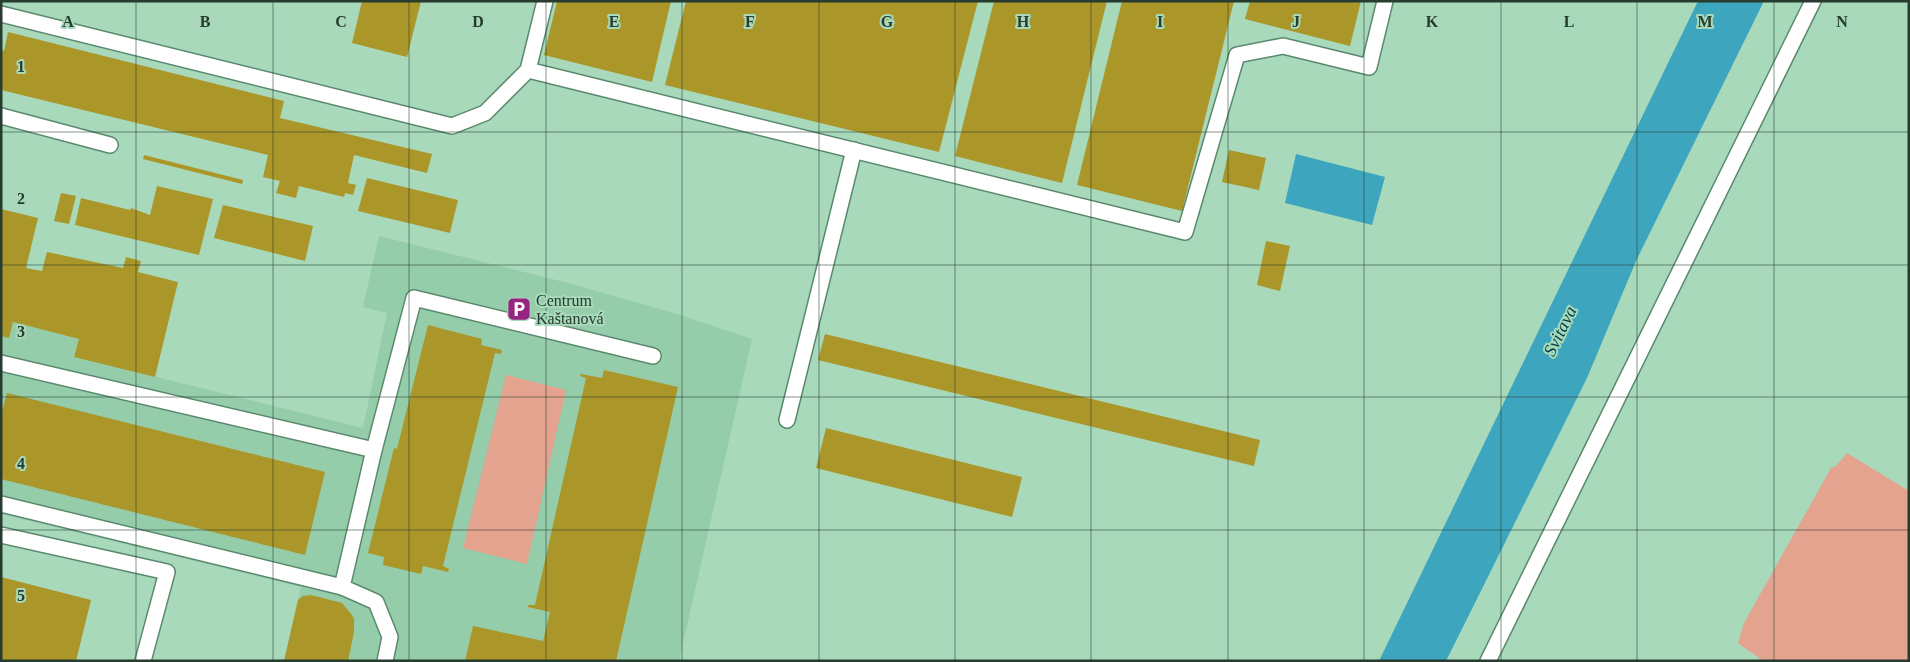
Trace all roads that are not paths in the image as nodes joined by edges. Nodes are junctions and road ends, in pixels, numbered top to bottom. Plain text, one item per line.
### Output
1 (545, 1) edge
2 (1385, 1) edge
3 (1813, 1) edge
4 (1, 14) edge
5 (528, 70) junction
6 (1, 116) edge
7 (110, 145) dead end
8 (854, 150) junction
9 (653, 356) dead end
10 (1, 363) edge
11 (787, 420) dead end
12 (374, 450) junction
13 (1, 504) edge
14 (1, 535) edge
15 (342, 587) junction
16 (143, 661) edge
17 (385, 661) edge
18 (1488, 661) edge

1 - 5 lane
2 - 8 lane
3 - 18 lane
4 - 5 lane
5 - 8 lane
6 - 7 lane
8 - 11 lane
9 - 12 lane
10 - 12 lane
12 - 15 lane
13 - 15 lane
14 - 16 lane
15 - 17 lane

